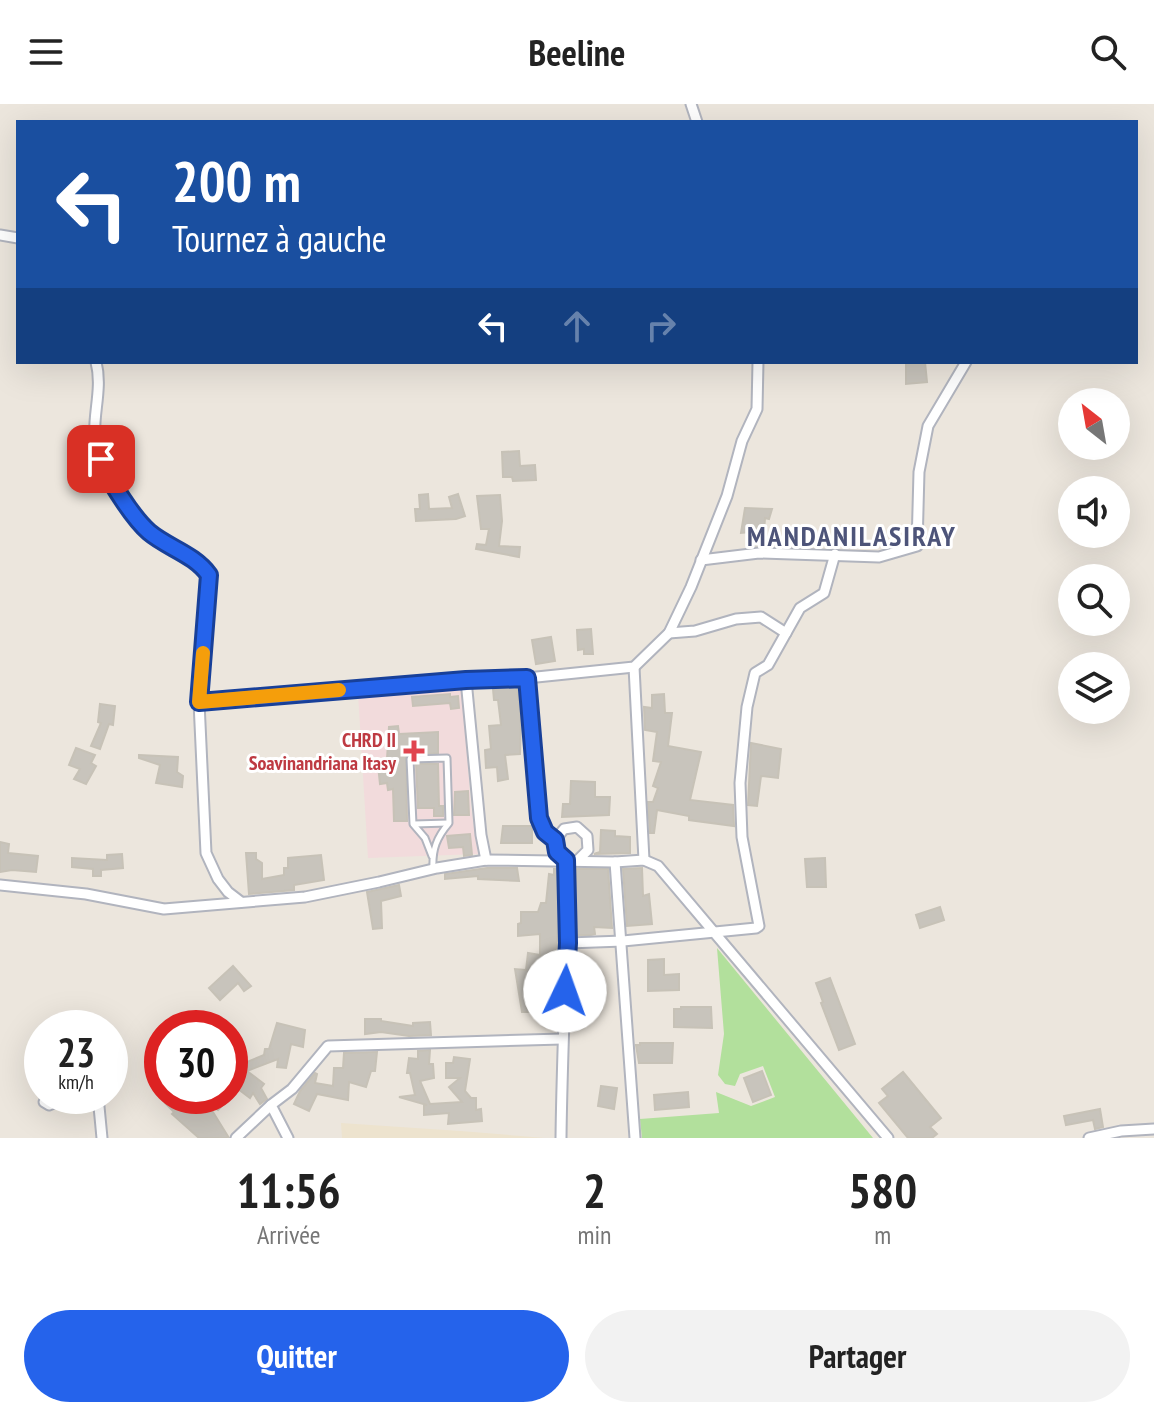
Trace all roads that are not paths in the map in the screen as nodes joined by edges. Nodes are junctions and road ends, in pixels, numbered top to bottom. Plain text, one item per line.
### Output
1 (96, 364) edge
2 (758, 364) edge
3 (965, 364) edge
4 (835, 554) junction
5 (701, 560) junction
6 (669, 633) junction
7 (786, 633) junction
8 (634, 667) junction
9 (527, 678) junction
10 (466, 680) junction
11 (199, 702) junction
12 (449, 823) junction
13 (413, 824) junction
14 (555, 840) junction
15 (432, 856) junction
16 (486, 860) junction
17 (566, 860) junction
18 (578, 860) junction
19 (644, 860) junction
20 (615, 862) junction
21 (433, 869) junction
22 (0, 885) edge
23 (241, 902) junction
24 (713, 933) junction
25 (623, 941) junction
26 (568, 943) junction
27 (562, 1039) junction
28 (271, 1105) junction
29 (99, 1114) edge
30 (1154, 1129) edge
31 (1144, 1134) edge
32 (102, 1138) edge
33 (236, 1138) edge
34 (288, 1138) edge
35 (561, 1138) edge
36 (635, 1138) edge
37 (888, 1138) edge
38 (1089, 1138) edge

1 - 11 street
2 - 5 street
3 - 4 street
4 - 5 street
4 - 7 street
5 - 6 street
6 - 7 street
6 - 8 street
7 - 24 street
8 - 9 street
8 - 19 street
9 - 10 street
9 - 14 street
10 - 11 street
10 - 16 street
11 - 23 street
12 - 13 lane
12 - 13 lane
12 - 15 lane
13 - 15 lane
14 - 17 street
14 - 18 street
15 - 21 lane
16 - 17 street
16 - 21 street
17 - 18 street
17 - 26 street
18 - 20 street
19 - 20 street
19 - 24 street
20 - 25 street
21 - 23 street
22 - 23 street
24 - 25 street
24 - 37 street
25 - 26 street
25 - 36 street
26 - 27 street
27 - 28 street
27 - 35 street
28 - 33 street
28 - 34 street
29 - 32 street
30 - 31 street
31 - 38 street

